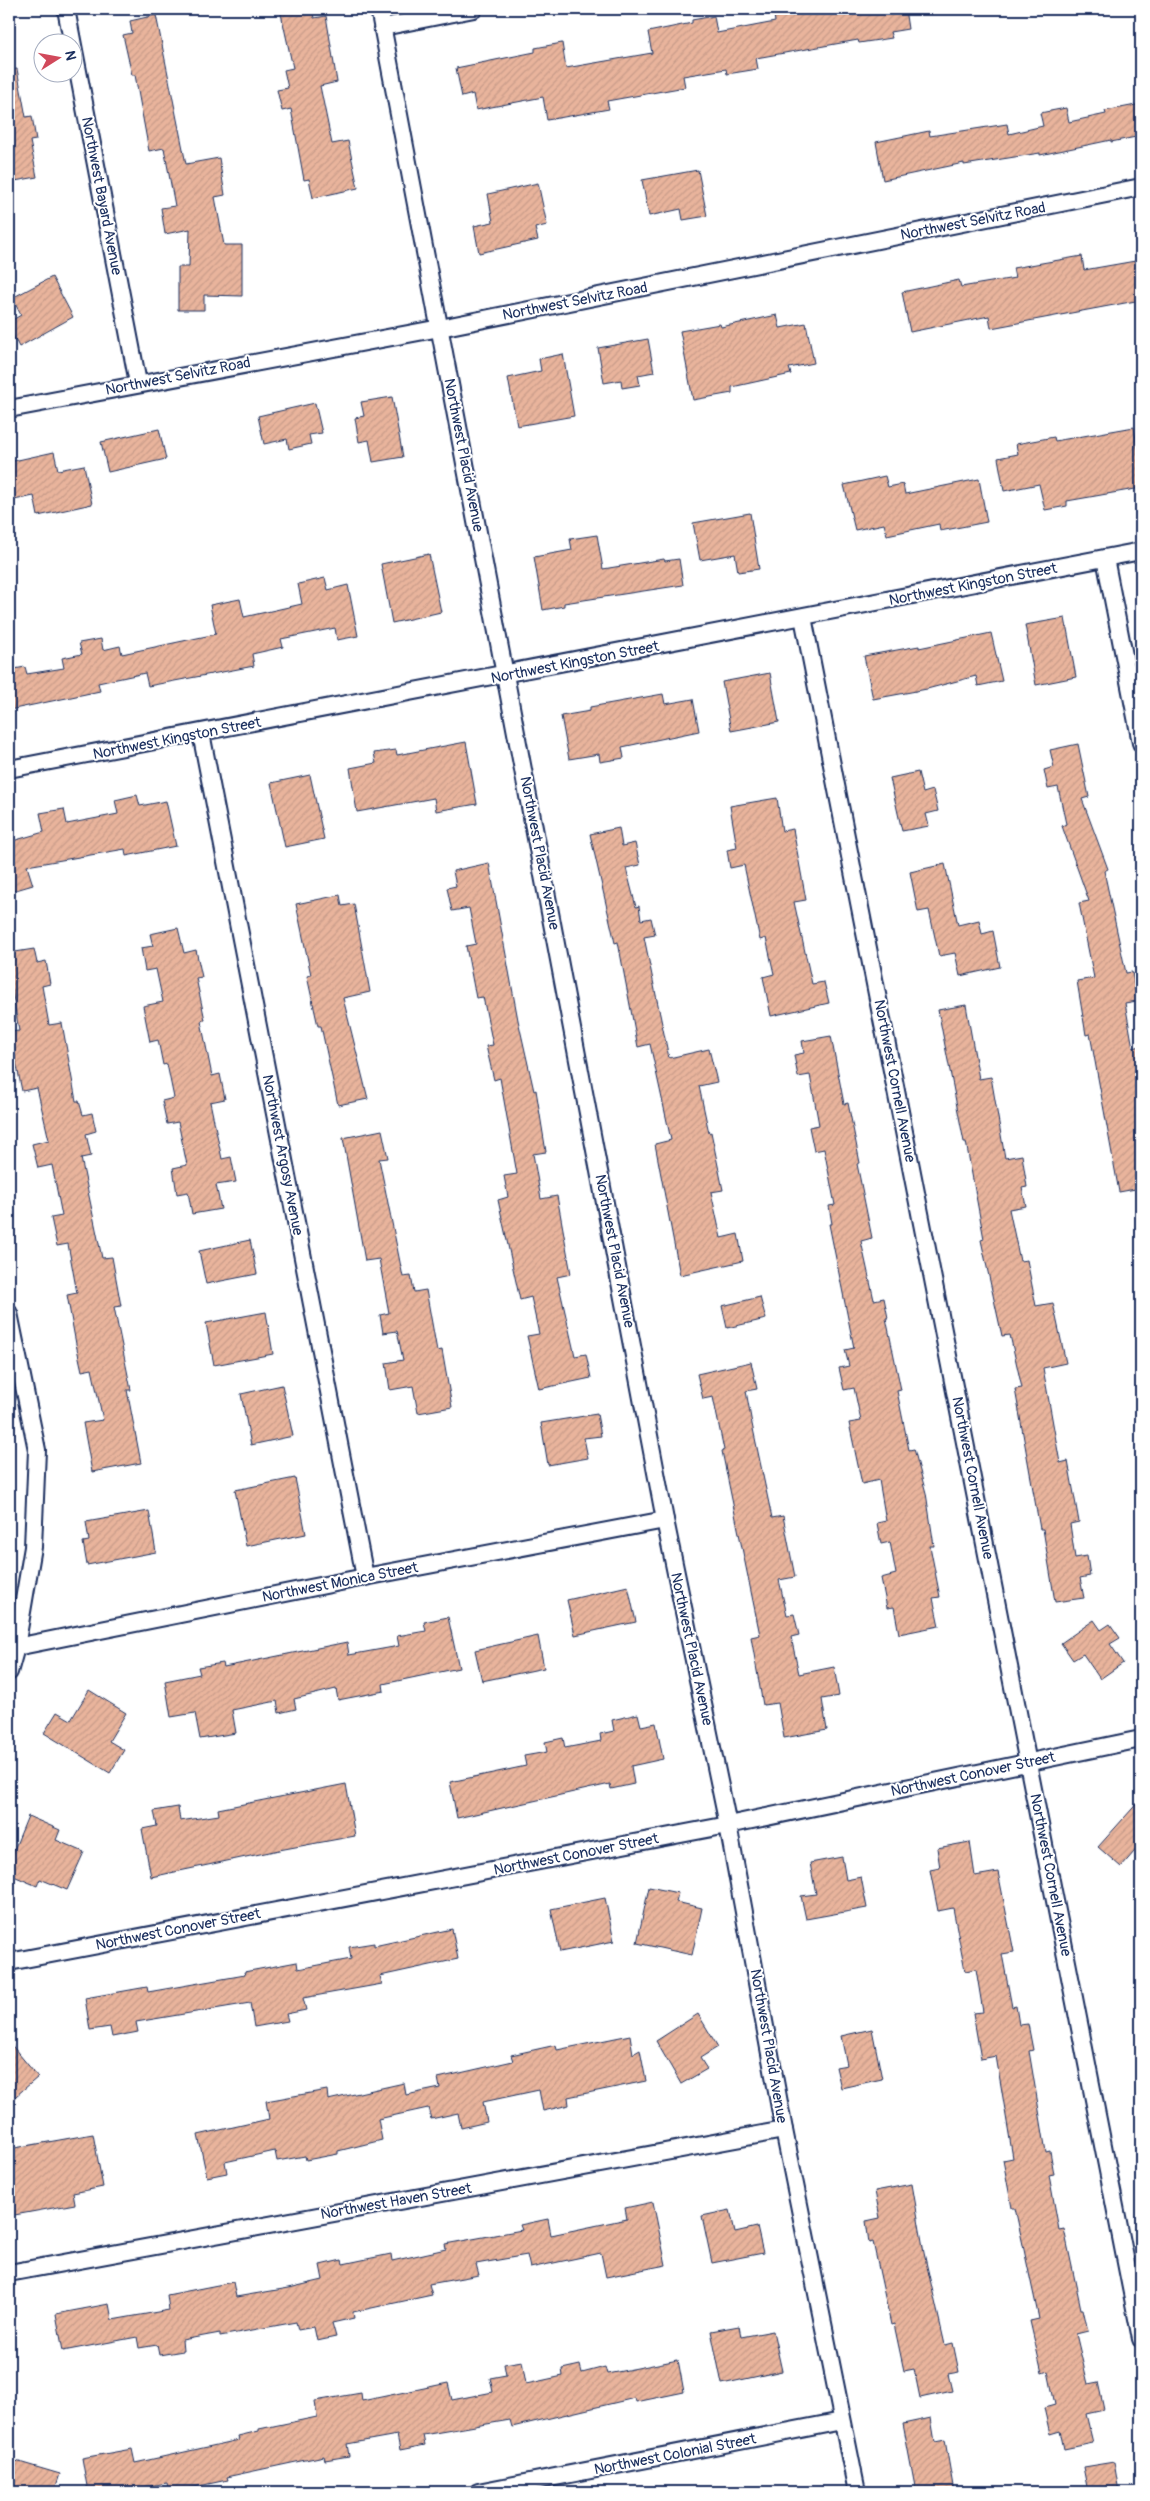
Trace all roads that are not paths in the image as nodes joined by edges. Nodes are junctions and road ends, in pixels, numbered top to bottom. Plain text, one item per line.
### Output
1 (66, 9) edge
2 (379, 9) edge
3 (474, 9) edge
4 (383, 26) junction
5 (1141, 187) edge
6 (440, 328) junction
7 (138, 383) junction
8 (9, 409) edge
9 (1141, 551) edge
10 (1105, 558) junction
11 (803, 617) junction
12 (507, 675) junction
13 (201, 733) junction
14 (1141, 743) edge
15 (9, 769) edge
16 (9, 1313) edge
17 (665, 1520) junction
18 (365, 1577) junction
19 (16, 1647) junction
20 (9, 1672) edge
21 (1141, 1739) edge
22 (1029, 1762) junction
23 (728, 1825) junction
24 (9, 1962) edge
25 (784, 2130) junction
26 (9, 2273) edge
27 (1141, 2340) edge
28 (842, 2421) junction
29 (478, 2492) edge
30 (857, 2492) edge

1 - 7 street, Northwest Bayard Avenue
2 - 4 street, Northwest Placid Avenue
3 - 4 street
4 - 6 street, Northwest Placid Avenue
5 - 6 street, Northwest Selvitz Road
6 - 7 street, Northwest Selvitz Road
6 - 12 street, Northwest Placid Avenue
7 - 8 street, Northwest Selvitz Road
9 - 10 street, Northwest Kingston Street
10 - 11 street, Northwest Kingston Street
10 - 14 street
11 - 12 street, Northwest Kingston Street
11 - 22 street, Northwest Cornell Avenue
12 - 13 street, Northwest Kingston Street
12 - 17 street, Northwest Placid Avenue
13 - 15 street, Northwest Kingston Street
13 - 18 street, Northwest Argosy Avenue
16 - 19 street
17 - 18 street, Northwest Monica Street
17 - 23 street, Northwest Placid Avenue
18 - 19 street, Northwest Monica Street
19 - 20 street
21 - 22 street, Northwest Conover Street
22 - 23 street, Northwest Conover Street
22 - 27 street, Northwest Cornell Avenue
23 - 24 street, Northwest Conover Street
23 - 25 street, Northwest Placid Avenue
25 - 26 street, Northwest Haven Street
25 - 28 street, Northwest Placid Avenue
28 - 29 street, Northwest Colonial Street
28 - 30 street, Northwest Placid Avenue

